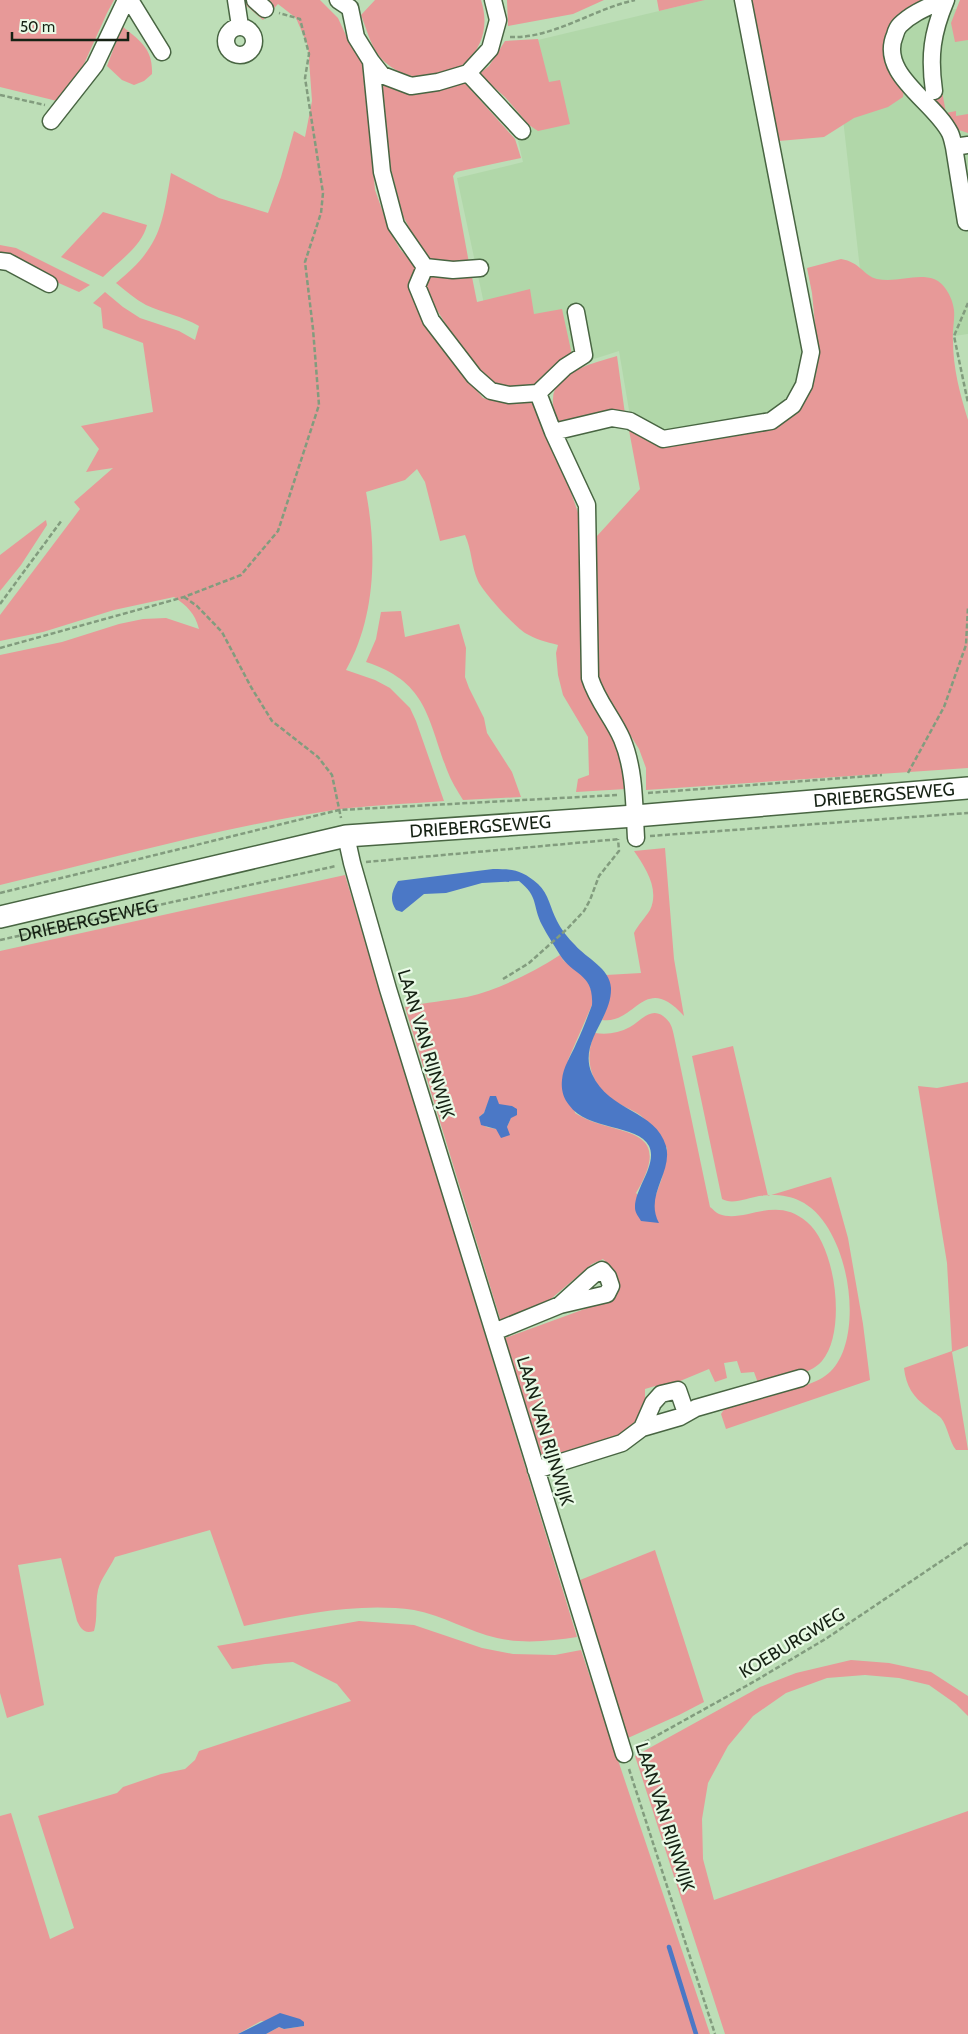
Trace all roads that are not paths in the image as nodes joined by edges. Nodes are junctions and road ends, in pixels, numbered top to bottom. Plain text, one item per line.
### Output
1 (128, 0) edge
2 (236, 0) edge
3 (492, 0) edge
4 (743, 0) edge
5 (944, 0) edge
6 (349, 3) edge
7 (240, 26) dead end
8 (162, 52) dead end
9 (371, 61) junction
10 (468, 73) junction
11 (934, 91) dead end
12 (55, 115) road end
13 (522, 131) dead end
14 (961, 146) edge
15 (968, 221) edge
16 (0, 261) edge
17 (425, 267) junction
18 (480, 268) dead end
19 (49, 284) dead end
20 (576, 312) dead end
21 (538, 392) junction
22 (553, 432) junction
23 (968, 788) edge
24 (635, 816) junction
25 (346, 836) junction
26 (636, 838) road end
27 (0, 917) edge
28 (560, 1305) dead end
29 (494, 1332) junction
30 (801, 1378) dead end
31 (686, 1414) junction
32 (642, 1428) junction
33 (536, 1470) junction
34 (624, 1754) road end

1 - 8 street
1 - 12 street
2 - 7 street
3 - 10 street
4 - 22 street
5 - 11 street
5 - 14 street
6 - 9 street
9 - 10 street
9 - 17 street
10 - 13 street
14 - 15 street
16 - 19 street
17 - 18 street
17 - 21 street
20 - 21 street
21 - 22 street
22 - 24 street
23 - 24 main road, DRIEBERGSEWEG
24 - 25 main road, DRIEBERGSEWEG
24 - 26 street
25 - 27 main road, DRIEBERGSEWEG
25 - 29 street, LAAN VAN RIJNWIJK
28 - 29 street
29 - 33 street, LAAN VAN RIJNWIJK
30 - 31 street
31 - 32 street
31 - 32 street
32 - 33 street
33 - 34 street, LAAN VAN RIJNWIJK

